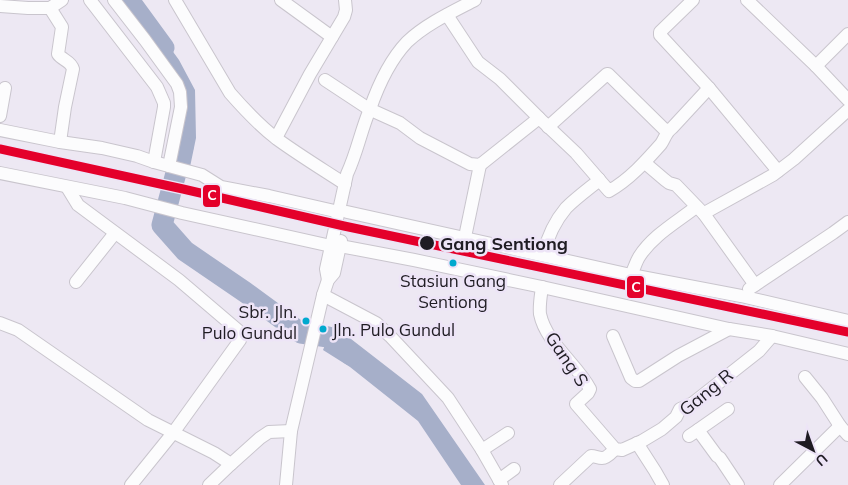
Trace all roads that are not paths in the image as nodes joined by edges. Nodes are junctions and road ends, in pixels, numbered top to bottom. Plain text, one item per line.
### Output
1 (62, 0) edge
2 (90, 0) edge
3 (114, 0) edge
4 (175, 0) edge
5 (281, 0) edge
6 (345, 0) edge
7 (476, 0) edge
8 (694, 0) edge
9 (747, 0) edge
10 (0, 6) edge
11 (50, 8) junction
12 (447, 15) junction
13 (848, 34) edge
14 (332, 37) junction
15 (816, 66) junction
16 (325, 80) dead end
17 (5, 88) dead end
18 (709, 88) junction
19 (848, 100) edge
20 (369, 109) junction
21 (848, 110) edge
22 (0, 116) edge
23 (538, 118) junction
24 (548, 128) junction
25 (0, 130) edge
26 (668, 130) junction
27 (276, 138) junction
28 (60, 142) junction
29 (154, 162) junction
30 (645, 163) junction
31 (352, 165) junction
32 (480, 165) junction
33 (171, 166) junction
34 (778, 170) junction
35 (0, 177) edge
36 (599, 179) junction
37 (345, 184) junction
38 (67, 187) junction
39 (700, 211) junction
40 (343, 212) junction
41 (848, 222) edge
42 (115, 233) junction
43 (465, 237) junction
44 (336, 246) junction
45 (543, 255) junction
46 (631, 275) junction
47 (76, 282) dead end
48 (755, 285) junction
49 (542, 287) junction
50 (323, 295) junction
51 (740, 296) junction
52 (848, 321) edge
53 (0, 323) edge
54 (729, 329) junction
55 (613, 336) dead end
56 (772, 336) junction
57 (848, 354) edge
58 (805, 377) dead end
59 (728, 409) dead end
60 (291, 431) junction
61 (844, 431) edge
62 (172, 433) junction
63 (508, 433) dead end
64 (637, 443) junction
65 (615, 449) junction
66 (482, 450) junction
67 (231, 464) junction
68 (514, 469) dead end
69 (501, 482) edge
70 (131, 485) edge
71 (209, 485) edge
72 (286, 485) edge
73 (560, 485) edge
74 (663, 485) edge
75 (738, 485) edge
76 (780, 485) edge

1 - 11 street
2 - 29 street
3 - 33 street
4 - 27 street
5 - 14 street
6 - 14 street
7 - 12 street
8 - 18 street
9 - 15 street
10 - 11 street
11 - 28 street
12 - 20 street
12 - 23 street
13 - 15 street
14 - 27 street
15 - 19 street
16 - 20 street
17 - 22 street
18 - 26 street
18 - 34 street
20 - 31 street
20 - 32 street
21 - 34 street
23 - 24 street
23 - 32 street
24 - 26 street
24 - 36 street
25 - 28 street
26 - 30 street
27 - 37 street
28 - 29 street
29 - 33 street
30 - 36 street
30 - 39 street
31 - 37 street
31 - 40 street
32 - 43 street
33 - 40 street
34 - 39 street
35 - 38 street
36 - 45 street
37 - 40 street
38 - 42 street
38 - 44 street
39 - 46 street
39 - 48 street
40 - 43 street
40 - 44 street
41 - 48 street
42 - 47 street
42 - 62 street
43 - 45 street
44 - 49 street
44 - 50 street
45 - 46 street
46 - 51 street
48 - 51 street
49 - 54 street
49 - 65 street, Gang S
50 - 60 street
50 - 66 street
51 - 52 street
53 - 62 street
54 - 55 street
54 - 56 street
56 - 57 street
56 - 64 street, Gang R
58 - 61 street
59 - 75 street
60 - 67 street
60 - 72 street
61 - 76 street
62 - 67 street
62 - 70 street
63 - 66 street
64 - 65 street
64 - 74 street
65 - 73 street
66 - 69 street
67 - 71 street
68 - 69 street

